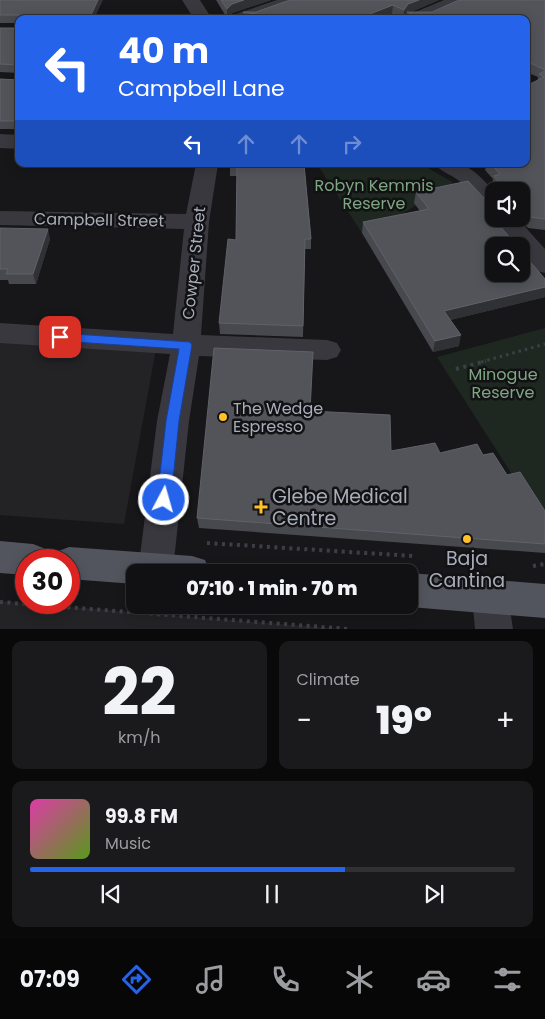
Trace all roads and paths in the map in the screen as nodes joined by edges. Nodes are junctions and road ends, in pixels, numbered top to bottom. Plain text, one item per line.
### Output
1 (191, 0) edge
2 (292, 0) edge
3 (459, 0) edge
4 (200, 15) edge
5 (250, 15) edge
6 (423, 15) edge
7 (0, 141) edge
8 (15, 142) edge
9 (206, 167) edge
10 (451, 167) edge
11 (485, 196) edge
12 (0, 218) edge
13 (197, 222) junction
14 (513, 227) edge
15 (541, 254) edge
16 (0, 334) edge
17 (545, 344) edge
18 (186, 345) junction
19 (326, 350) dead end
20 (456, 369) dead end
21 (0, 557) edge
22 (15, 558) edge
23 (197, 558) edge
24 (80, 564) edge
25 (156, 564) edge
26 (176, 564) edge
27 (284, 564) edge
28 (545, 564) edge
29 (529, 566) dead end
30 (126, 568) edge
31 (418, 575) edge
32 (545, 600) edge
33 (0, 602) edge
34 (492, 612) edge
35 (348, 629) edge

1 - 4 street
2 - 5 street
3 - 6 street
7 - 8 street
9 - 13 street, Cowper Street
10 - 11 street
12 - 13 street, Campbell Street
13 - 18 street, Cowper Street
14 - 15 street
16 - 18 street
17 - 20 path
18 - 19 street
18 - 25 street, Cowper Street
21 - 22 main road
23 - 26 main road
23 - 27 path
24 - 30 main road
28 - 29 path
31 - 34 main road
32 - 34 main road
33 - 35 path

